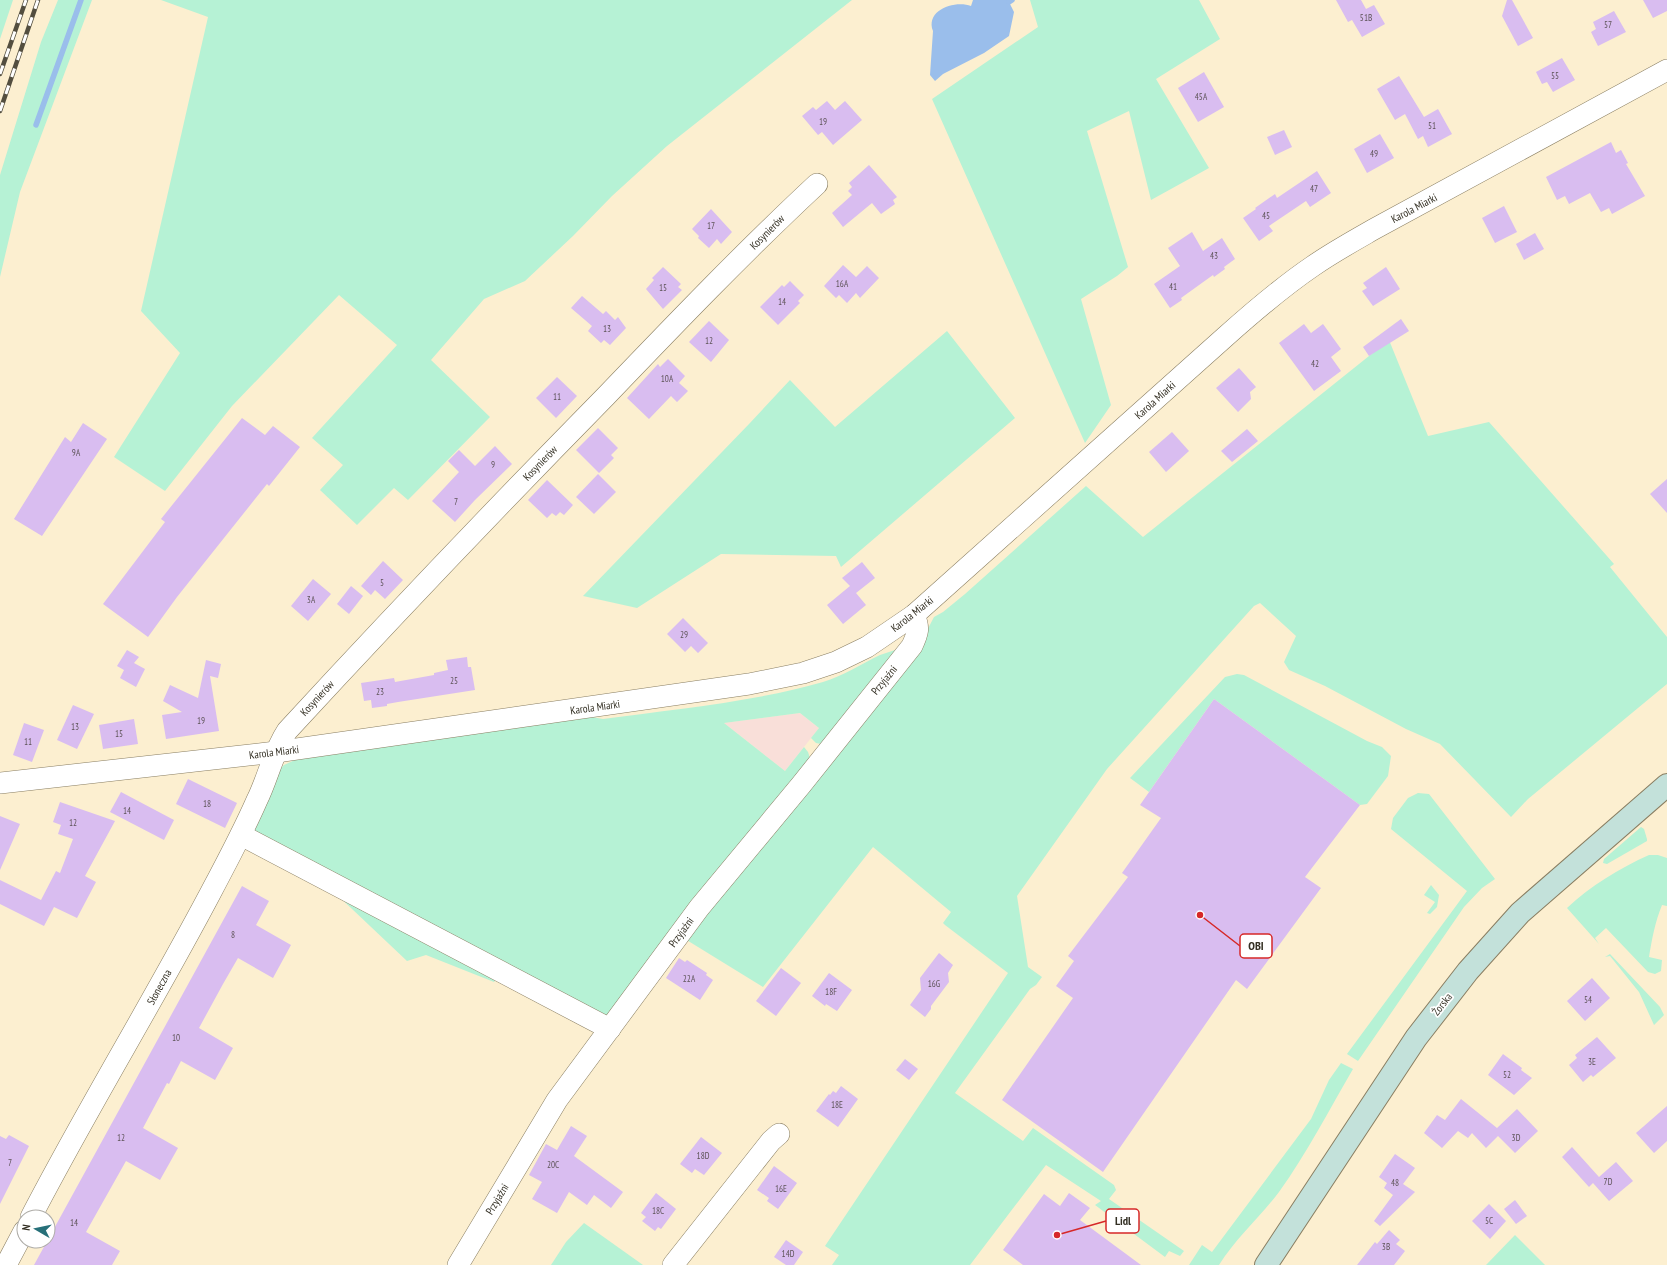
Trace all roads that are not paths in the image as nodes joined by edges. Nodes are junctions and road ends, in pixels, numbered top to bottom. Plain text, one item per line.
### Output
1 (1667, 70) edge
2 (817, 184) dead end
3 (914, 615) junction
4 (276, 752) junction
5 (0, 783) edge
6 (1667, 785) edge
7 (241, 835) junction
8 (610, 1029) junction
9 (779, 1134) dead end
10 (35, 1209) edge
11 (16, 1246) edge
12 (6, 1265) edge
13 (458, 1265) edge
14 (673, 1265) edge
15 (1266, 1265) edge

1 - 3 street, Karola Miarki
2 - 4 street, Kosynierów
3 - 4 street, Karola Miarki
3 - 8 street, Przyjaźni
4 - 5 street, Karola Miarki
4 - 7 street, Słoneczna
6 - 15 main road, Żorska
7 - 8 street
7 - 10 street, Słoneczna
8 - 13 street, Przyjaźni
9 - 14 street
11 - 12 street

